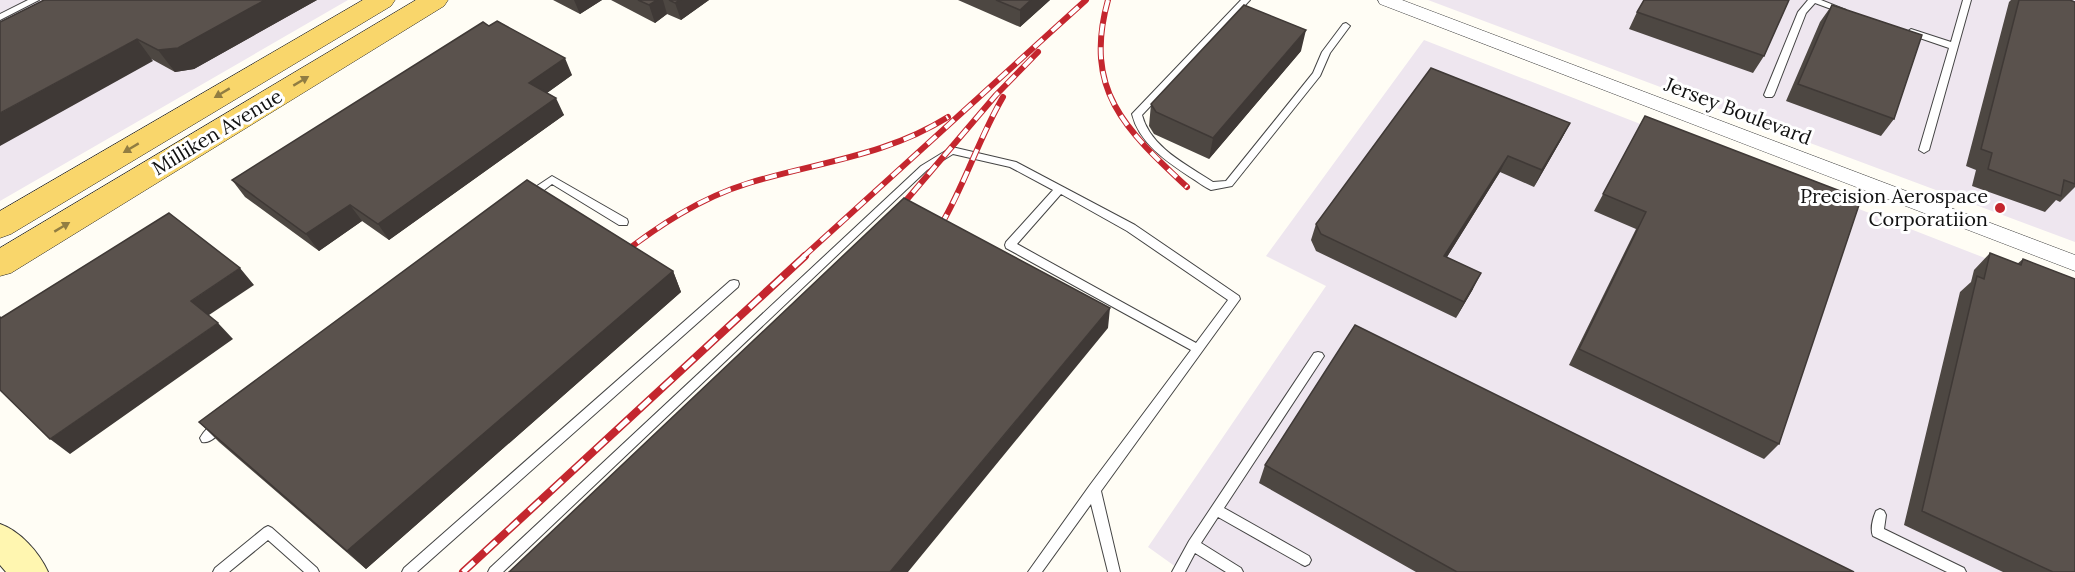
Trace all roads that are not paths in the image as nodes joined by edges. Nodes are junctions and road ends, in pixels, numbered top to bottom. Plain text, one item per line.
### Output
1 (35, 0) edge
2 (382, 0) edge
3 (435, 0) edge
4 (1246, 0) edge
5 (1386, 0) edge
6 (1966, 0) edge
7 (1856, 14) edge
8 (0, 17) edge
9 (1346, 26) dead end
10 (1899, 28) edge
11 (1953, 46) junction
12 (1769, 95) dead end
13 (1924, 150) dead end
14 (1060, 189) junction
15 (514, 207) edge
16 (623, 222) dead end
17 (0, 226) edge
18 (2075, 263) edge
19 (0, 264) edge
20 (734, 284) dead end
21 (1198, 349) junction
22 (1318, 356) dead end
23 (228, 416) edge
24 (206, 438) edge
25 (1094, 489) junction
26 (1217, 510) junction
27 (1880, 515) dead end
28 (0, 540) edge
29 (1193, 545) junction
30 (1305, 560) dead end
31 (30, 572) edge
32 (219, 572) edge
33 (313, 572) edge
34 (408, 572) edge
35 (494, 572) edge
36 (1034, 572) edge
37 (1114, 572) edge
38 (1178, 572) edge
39 (1237, 572) edge
40 (1960, 572) edge

1 - 8 lane
2 -> 17 main road, Milliken Avenue
19 -> 3 main road, Milliken Avenue
4 - 9 lane
5 - 18 street, Jersey Boulevard
6 - 11 lane
7 - 12 lane
10 - 11 lane
11 - 13 lane
14 - 21 lane
14 - 21 lane
14 - 35 lane
15 - 16 lane
20 - 34 lane
21 - 25 lane
22 - 26 lane
23 - 24 lane
25 - 36 lane
25 - 37 lane
26 - 29 lane
26 - 30 lane
27 - 40 lane
28 - 31 main road
29 - 38 lane
29 - 39 lane
32 - 33 lane

